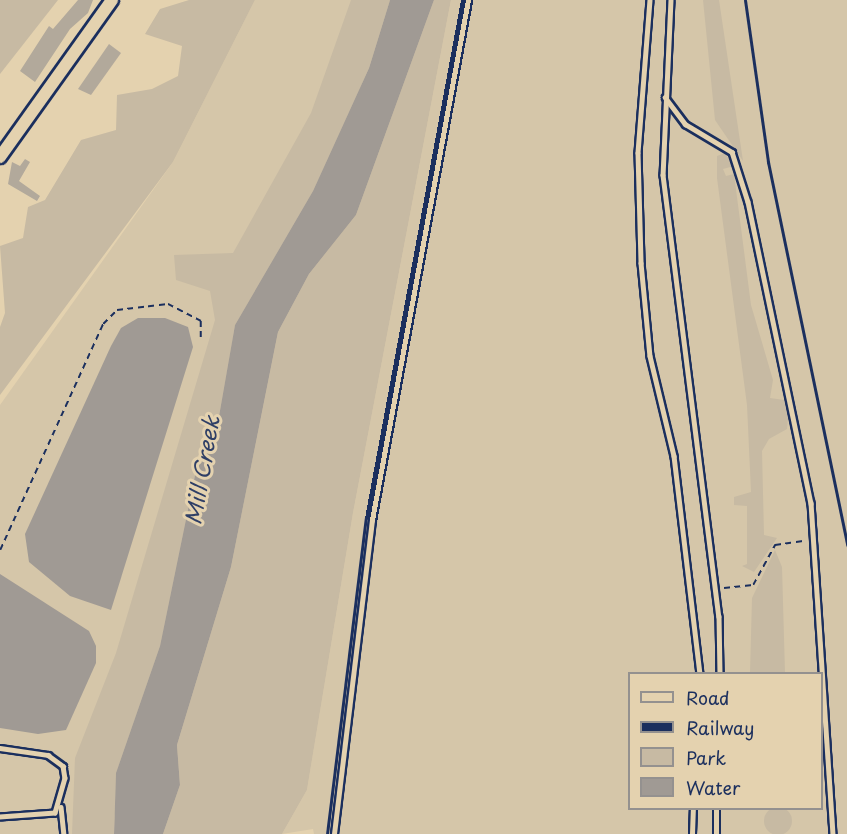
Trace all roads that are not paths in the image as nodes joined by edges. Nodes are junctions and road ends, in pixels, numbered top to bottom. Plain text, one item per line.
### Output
1 (112, 0) edge
2 (468, 0) edge
3 (650, 0) edge
4 (671, 0) edge
5 (665, 97) junction
6 (0, 158) edge
7 (700, 672) edge
8 (720, 672) edge
9 (0, 748) edge
10 (61, 806) junction
11 (693, 810) edge
12 (716, 810) edge
13 (0, 816) edge
14 (64, 834) edge
15 (334, 834) edge
16 (692, 834) edge
17 (716, 834) edge
18 (833, 834) edge

1 - 6 main road
2 - 15 lane
3 - 7 lane
4 - 5 lane
5 - 8 lane
5 - 18 lane
9 - 10 lane
10 - 13 lane
10 - 14 lane
11 - 16 lane
12 - 17 lane

